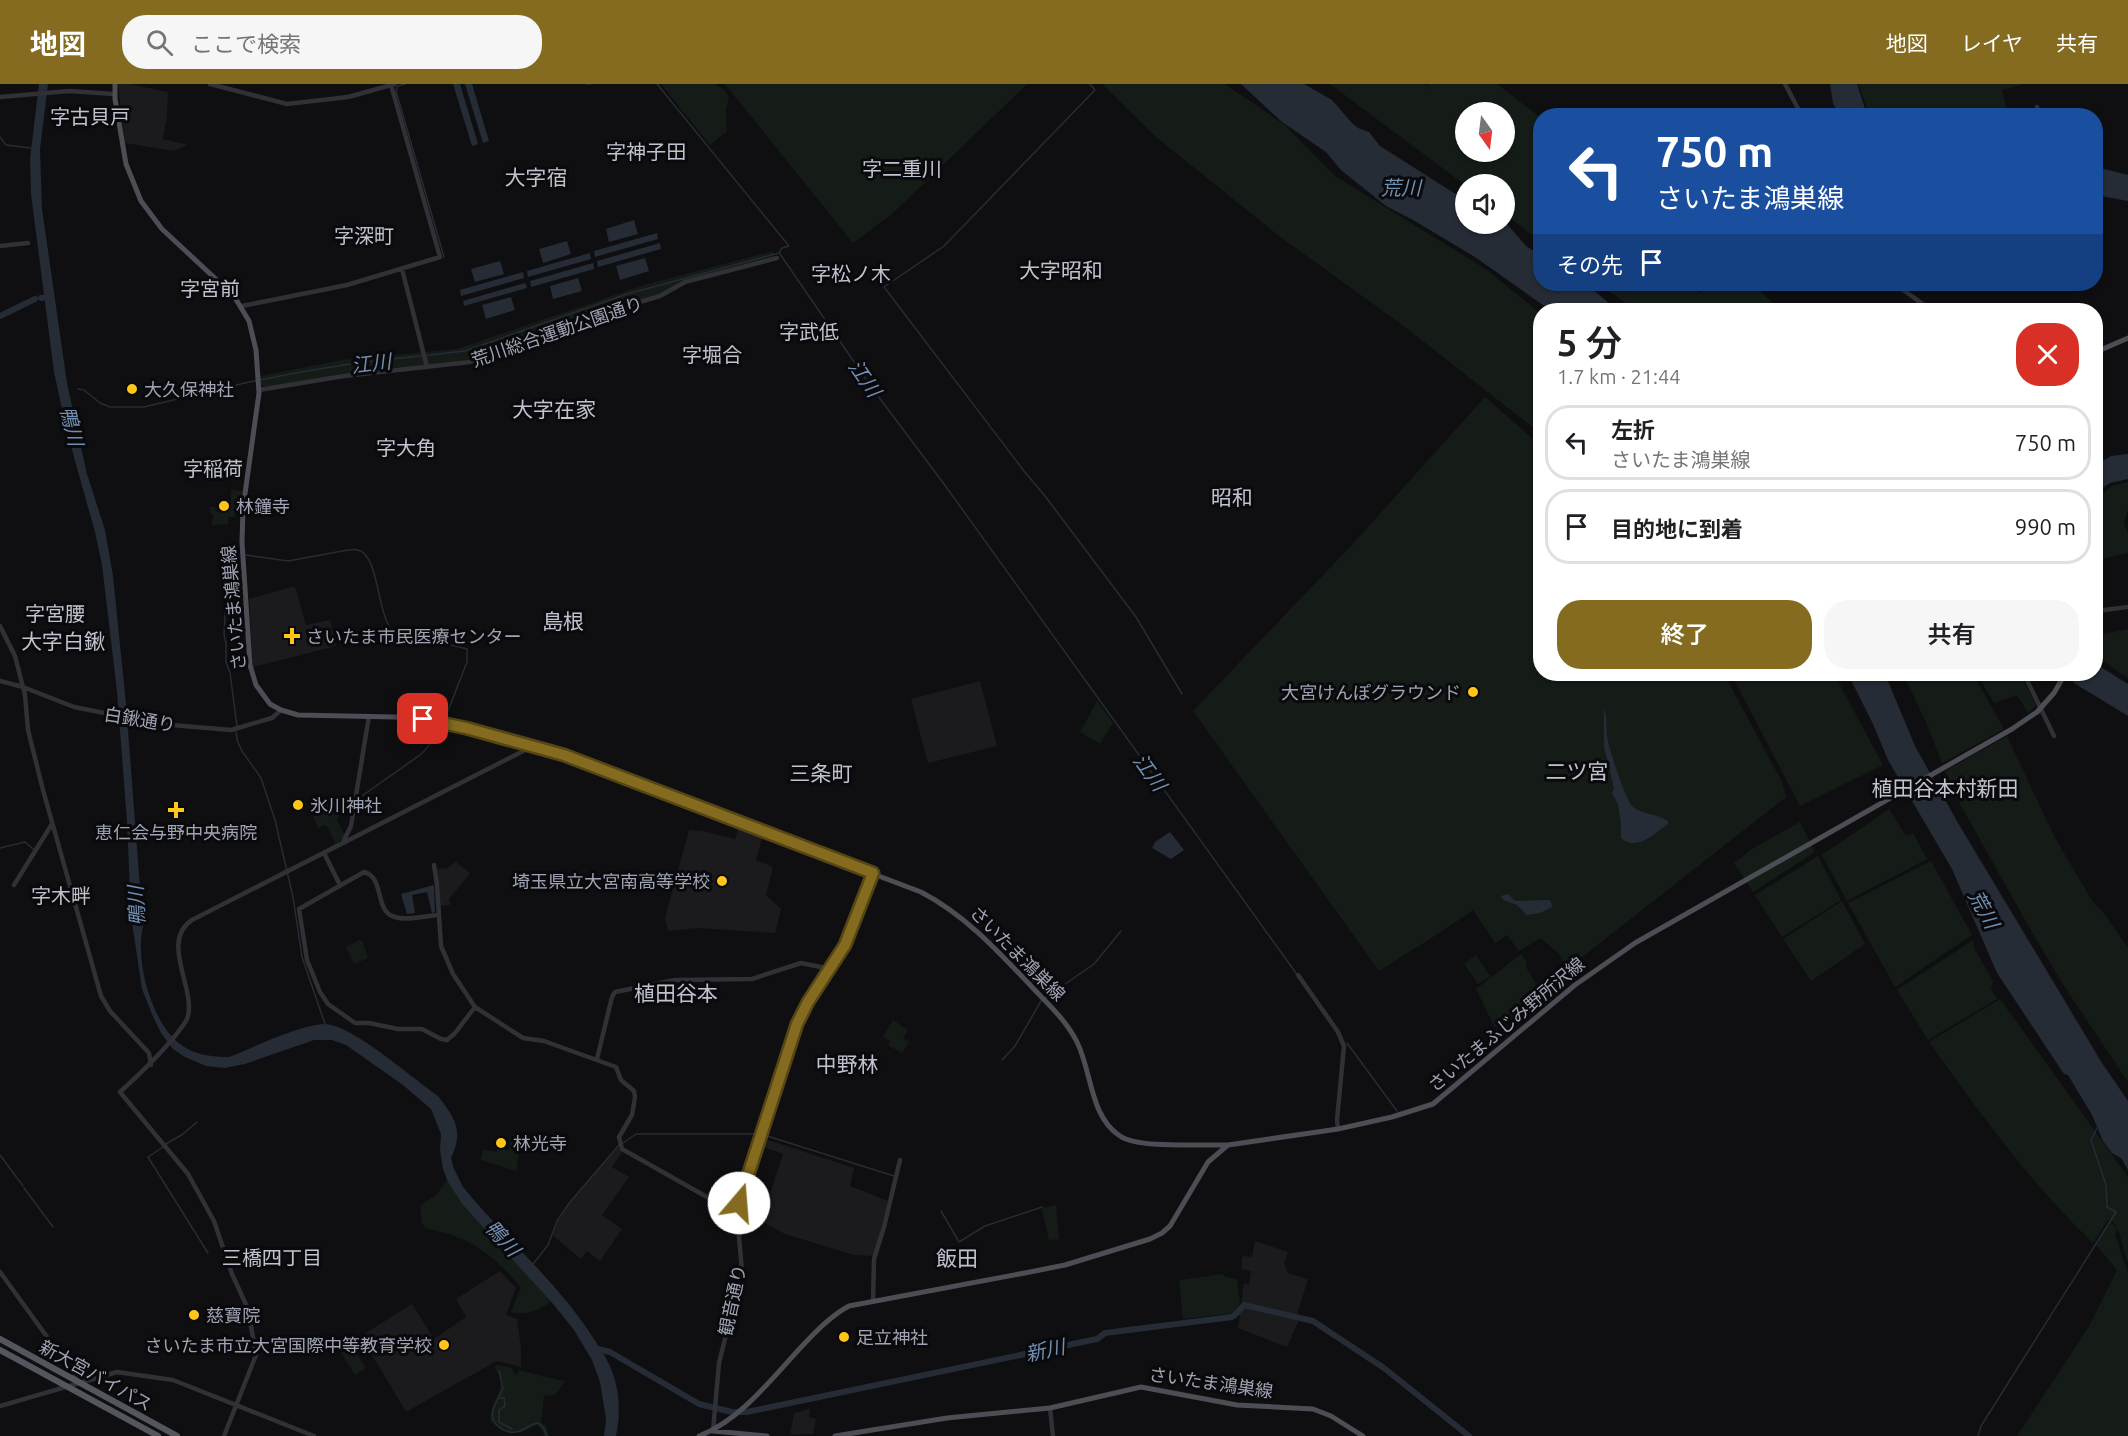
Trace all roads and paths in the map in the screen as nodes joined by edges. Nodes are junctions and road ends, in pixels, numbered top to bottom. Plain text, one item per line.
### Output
1 (115, 84) edge
2 (210, 84) edge
3 (1785, 84) edge
4 (393, 85) edge
5 (114, 93) junction
6 (0, 97) edge
7 (1798, 108) edge
8 (28, 243) dead end
9 (0, 246) edge
10 (777, 258) dead end
11 (402, 269) junction
12 (1905, 291) edge
13 (1921, 303) edge
14 (242, 306) junction
15 (2128, 338) edge
16 (2103, 349) edge
17 (427, 367) junction
18 (258, 384) junction
19 (2128, 607) edge
20 (2103, 610) edge
21 (0, 626) edge
22 (0, 681) edge
23 (2027, 681) edge
24 (2060, 681) edge
25 (22, 687) junction
26 (281, 710) junction
27 (369, 717) junction
28 (2054, 736) dead end
29 (533, 746) junction
30 (52, 823) junction
31 (343, 843) junction
32 (324, 853) junction
33 (434, 865) dead end
34 (873, 873) junction
35 (14, 885) dead end
36 (340, 885) junction
37 (438, 915) junction
38 (830, 969) junction
39 (1298, 975) dead end
40 (475, 1007) junction
41 (597, 1059) junction
42 (151, 1065) junction
43 (1338, 1129) junction
44 (1228, 1145) junction
45 (900, 1160) dead end
46 (737, 1214) junction
47 (0, 1272) edge
48 (873, 1301) junction
49 (0, 1339) edge
50 (0, 1350) edge
51 (81, 1383) junction
52 (68, 1387) junction
53 (0, 1406) edge
54 (236, 1406) junction
55 (1050, 1408) junction
56 (713, 1431) junction
57 (158, 1436) edge
58 (177, 1436) edge
59 (224, 1436) edge
60 (314, 1436) edge
61 (699, 1436) edge
62 (767, 1436) edge
63 (835, 1436) edge
64 (1053, 1436) edge
65 (1363, 1436) edge

1 - 5 main road, さいたま鴻巣線
2 - 4 street
3 - 7 street
4 - 11 street
5 - 6 street
5 - 14 main road, さいたま鴻巣線
8 - 9 street
10 - 17 street, 荒川総合運動公園通り
11 - 14 street
11 - 17 street
12 - 13 street
14 - 18 main road, さいたま鴻巣線
15 - 16 main road
17 - 18 street, 荒川総合運動公園通り
18 - 26 main road, さいたま鴻巣線
19 - 20 street
21 - 25 street
22 - 25 street, 白鍬通り
23 - 28 street
24 - 43 main road, さいたまふじみ野所沢線, bridge
25 - 26 street, 白鍬通り
25 - 30 street
26 - 27 main road, さいたま鴻巣線
27 - 29 main road, さいたま鴻巣線
27 - 31 street
29 - 31 street
29 - 34 main road, さいたま鴻巣線
30 - 35 street
30 - 42 street
31 - 32 street
32 - 36 street
32 - 42 street
33 - 37 street
34 - 38 street, 観音通り
34 - 44 main road, さいたま鴻巣線
36 - 37 street
36 - 40 street
37 - 40 street
38 - 41 street
38 - 46 street, 観音通り
39 - 43 street
40 - 41 street
41 - 46 street
42 - 54 street
43 - 44 main road, さいたまふじみ野所沢線
44 - 48 main road
45 - 48 street
46 - 56 street, 観音通り
47 - 51 street
48 - 56 main road
49 - 51 highway, 新大宮バイパス
50 - 52 highway, 新大宮バイパス
51 - 52 street
51 - 54 street
51 - 58 highway, 新大宮バイパス
52 - 53 street
52 - 57 highway, 新大宮バイパス
54 - 59 street
54 - 60 street
55 - 63 main road, さいたま鴻巣線
55 - 64 street
55 - 65 main road, さいたま鴻巣線
56 - 61 main road
56 - 62 main road

